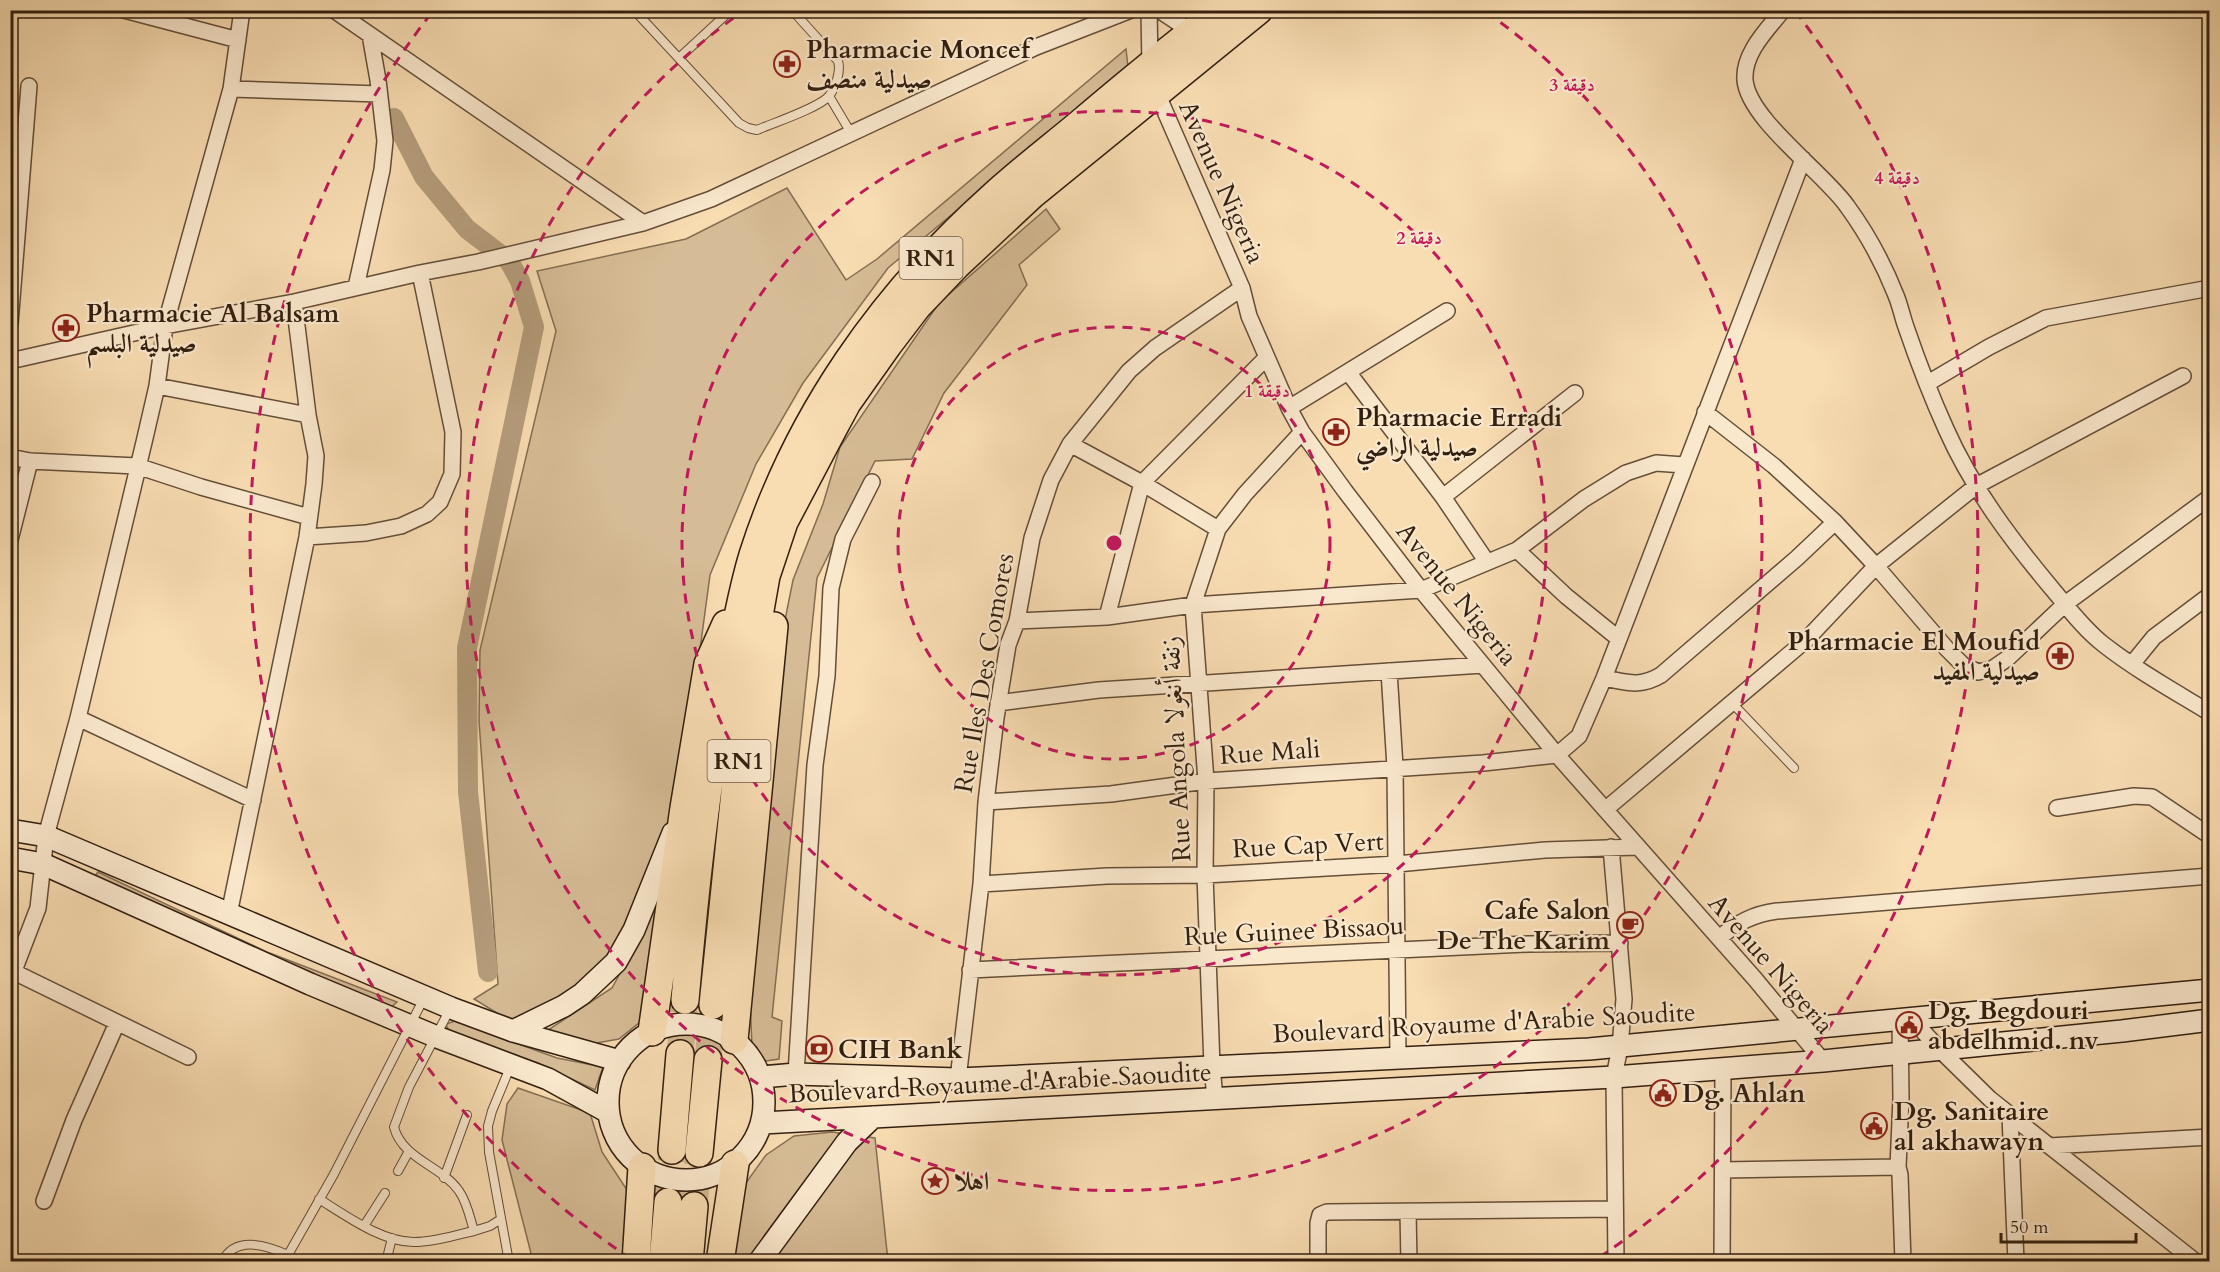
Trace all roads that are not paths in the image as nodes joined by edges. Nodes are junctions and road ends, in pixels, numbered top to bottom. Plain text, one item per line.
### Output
1 (124, 10) edge
2 (242, 10) edge
3 (334, 10) edge
4 (634, 10) edge
5 (731, 10) edge
6 (792, 10) edge
7 (1131, 10) edge
8 (1149, 10) edge
9 (1159, 10) edge
10 (1220, 10) edge
11 (1259, 10) edge
12 (1783, 10) edge
13 (1192, 32) junction
14 (370, 35) junction
15 (238, 40) junction
16 (679, 58) junction
17 (1150, 66) junction
18 (29, 86) dead end
19 (231, 89) junction
20 (1157, 93) junction
21 (379, 94) junction
22 (829, 96) junction
23 (850, 133) junction
24 (17, 150) edge
25 (1803, 159) junction
26 (643, 223) junction
27 (420, 273) junction
28 (356, 287) junction
29 (1242, 288) junction
30 (2210, 288) edge
31 (294, 302) junction
32 (1447, 311) dead end
33 (10, 324) edge
34 (165, 326) junction
35 (1266, 358) junction
36 (10, 360) edge
37 (1348, 372) junction
38 (2183, 376) dead end
39 (1928, 383) junction
40 (157, 386) junction
41 (1575, 393) dead end
42 (1289, 408) junction
43 (1705, 412) junction
44 (308, 415) junction
45 (1302, 432) junction
46 (1070, 444) junction
47 (10, 458) edge
48 (30, 461) junction
49 (1684, 465) junction
50 (137, 466) junction
51 (872, 483) dead end
52 (1142, 483) junction
53 (1976, 486) junction
54 (1443, 497) junction
55 (2210, 497) edge
56 (309, 516) junction
57 (784, 522) junction
58 (1835, 522) junction
59 (1218, 529) junction
60 (307, 537) junction
61 (10, 540) edge
62 (1517, 550) junction
63 (1487, 562) junction
64 (1876, 566) junction
65 (744, 585) junction
66 (1421, 590) junction
67 (2210, 595) edge
68 (2065, 604) junction
69 (1193, 605) junction
70 (1107, 617) junction
71 (1017, 621) junction
72 (1619, 639) junction
73 (2132, 664) junction
74 (1483, 665) junction
75 (1389, 671) junction
76 (1604, 678) junction
77 (1198, 684) junction
78 (998, 703) junction
79 (1732, 703) junction
80 (2210, 713) edge
81 (78, 718) junction
82 (1557, 755) junction
83 (1395, 767) junction
84 (1794, 768) dead end
85 (1206, 781) junction
86 (253, 800) junction
87 (986, 802) junction
88 (684, 807) junction
89 (2057, 808) dead end
90 (1606, 809) junction
91 (10, 830) edge
92 (46, 836) junction
93 (2210, 836) edge
94 (1611, 847) junction
95 (1637, 847) junction
96 (10, 858) edge
97 (43, 864) junction
98 (1397, 864) junction
99 (1205, 875) junction
100 (2210, 876) edge
101 (981, 884) junction
102 (229, 914) junction
103 (1719, 938) junction
104 (1620, 943) junction
105 (1396, 950) junction
106 (1208, 960) junction
107 (970, 970) junction
108 (12, 976) edge
109 (2210, 990) edge
110 (425, 997) junction
111 (685, 1000) tunnel mouth
112 (713, 1005) tunnel mouth
113 (451, 1008) junction
114 (1907, 1020) junction
115 (2210, 1020) edge
116 (117, 1023) junction
117 (411, 1026) junction
118 (1796, 1028) junction
119 (513, 1031) junction
120 (652, 1032) junction
121 (437, 1037) junction
122 (735, 1040) junction
123 (1620, 1047) junction
124 (1938, 1048) junction
125 (1902, 1052) junction
126 (680, 1054) tunnel mouth
127 (188, 1057) dead end
128 (1398, 1057) junction
129 (708, 1060) tunnel mouth
130 (620, 1061) junction
131 (1823, 1061) junction
132 (511, 1064) junction
133 (1212, 1066) junction
134 (1723, 1069) junction
135 (796, 1074) junction
136 (761, 1077) junction
137 (1614, 1077) junction
138 (958, 1079) junction
139 (1215, 1099) junction
140 (608, 1112) junction
141 (466, 1115) dead end
142 (2010, 1115) junction
143 (873, 1117) junction
144 (762, 1123) junction
145 (2207, 1139) edge
146 (2049, 1146) junction
147 (672, 1150) tunnel mouth
148 (409, 1151) junction
149 (699, 1153) tunnel mouth
150 (735, 1164) junction
151 (642, 1167) junction
152 (1898, 1167) junction
153 (1723, 1170) junction
154 (398, 1171) dead end
155 (444, 1178) junction
156 (385, 1193) dead end
157 (319, 1199) junction
158 (44, 1201) dead end
159 (668, 1202) tunnel mouth
160 (694, 1206) tunnel mouth
161 (1616, 1209) junction
162 (1408, 1212) junction
163 (501, 1219) junction
164 (364, 1227) junction
165 (474, 1231) junction
166 (392, 1238) junction
167 (286, 1258) edge
168 (222, 1262) edge
169 (386, 1262) edge
170 (509, 1262) edge
171 (636, 1262) edge
172 (663, 1262) edge
173 (689, 1262) edge
174 (720, 1262) edge
175 (759, 1262) edge
176 (1318, 1262) edge
177 (1409, 1262) edge
178 (1616, 1262) edge
179 (1722, 1262) edge
180 (1903, 1262) edge
181 (2016, 1262) edge
182 (2196, 1262) edge

1 - 15 street
2 - 15 street
3 - 14 street
4 - 16 lane
5 - 16 lane
6 - 22 lane
7 - 23 street
8 - 17 street
9 - 13 street
10 - 13 highway, RN1
11 - 20 highway, RN1
12 - 25 street
13 - 17 highway, RN1
14 - 21 street
14 - 26 street
15 - 19 street
16 - 22 lane
17 - 65 highway, RN1
18 - 24 street
19 - 21 street
19 - 34 street
20 - 29 street, Avenue Nigeria
20 - 57 highway, RN1
21 - 28 street
22 - 23 lane
23 - 26 street
24 - 33 street
25 - 39 street
25 - 43 street
26 - 27 street
27 - 28 street
27 - 60 street
28 - 31 street
29 - 35 street, Avenue Nigeria
29 - 46 street, Rue Iles Des Comores
30 - 39 street
31 - 34 street
31 - 44 street
32 - 37 street
34 - 36 street
34 - 40 street
35 - 42 street, Avenue Nigeria
35 - 52 street
37 - 42 street
37 - 54 street
38 - 53 street
39 - 53 street
40 - 44 street
40 - 50 street
41 - 54 street
42 - 45 street, Avenue Nigeria
43 - 49 street
43 - 58 street
44 - 56 street
45 - 59 street, Rue Angola زنقة أنغولا
45 - 66 street, Avenue Nigeria
46 - 52 street
46 - 71 street, Rue Iles Des Comores
47 - 48 street
48 - 50 street
48 - 61 street
49 - 62 street
49 - 72 street
50 - 56 street
50 - 81 street
51 - 135 street
52 - 59 street
52 - 70 street
53 - 64 street
53 - 68 street
54 - 63 street
55 - 68 street
56 - 60 street
57 - 112 highway, RN1
57 - 122 highway
58 - 64 street
58 - 76 street
59 - 69 street, Rue Angola زنقة أنغولا
60 - 86 street
62 - 63 street
62 - 72 street
63 - 66 street
64 - 68 street
64 - 79 street
65 - 88 highway
65 - 111 highway, RN1
66 - 69 street
66 - 74 street, Avenue Nigeria
67 - 73 street
68 - 73 street
69 - 70 street
69 - 77 street, Rue Angola زنقة أنغولا
70 - 71 street
71 - 78 street, Rue Iles Des Comores
72 - 76 street
73 - 80 street
74 - 75 street
74 - 82 street, Avenue Nigeria
75 - 77 street
75 - 83 street
76 - 82 street
77 - 78 street
77 - 85 street, Rue Angola زنقة أنغولا
78 - 87 street, Rue Iles Des Comores
79 - 84 lane
79 - 90 street
81 - 86 street
81 - 92 street
82 - 83 street, Rue Mali
82 - 90 street, Avenue Nigeria
83 - 85 street, Rue Mali
83 - 98 street
85 - 87 street, Rue Mali
85 - 99 street, Rue Angola زنقة أنغولا
86 - 102 street
87 - 101 street, Rue Iles Des Comores
88 - 119 main road
88 - 120 highway
89 - 93 street
90 - 95 street, Avenue Nigeria
91 - 92 main road
92 - 97 street
92 - 102 main road
94 - 95 street, Rue Cap Vert
94 - 98 street, Rue Cap Vert
94 - 104 street
95 - 103 street, Avenue Nigeria
96 - 97 main road
97 - 108 street
97 - 117 main road
98 - 99 street, Rue Cap Vert
98 - 105 street
99 - 101 street, Rue Cap Vert
99 - 106 street, Rue Angola زنقة أنغولا
100 - 103 street
101 - 107 street, Rue Iles Des Comores
102 - 110 main road
103 - 118 street, Avenue Nigeria
104 - 105 street, Rue Guinee Bissaou
104 - 123 street
105 - 106 street, Rue Guinee Bissaou
105 - 128 street
106 - 107 street, Rue Guinee Bissaou
106 - 133 street, Rue Angola زنقة أنغولا
107 - 138 street, Rue Iles Des Comores
108 - 116 street
109 - 114 main road, Boulevard Royaume d'Arabie Saoudite
110 - 113 main road
110 - 117 lane
113 - 119 main road
113 - 121 lane
114 - 118 main road, Boulevard Royaume d'Arabie Saoudite
114 - 124 street
114 - 125 street
115 - 124 main road, Boulevard Royaume d'Arabie Saoudite
116 - 127 street
116 - 158 street
117 - 121 main road
117 - 157 lane
118 - 123 main road, Boulevard Royaume d'Arabie Saoudite
118 - 131 street, Avenue Nigeria
119 - 130 main road
120 - 122 main road
120 - 130 main road
121 - 132 main road
121 - 148 lane
122 - 136 main road
123 - 128 main road, Boulevard Royaume d'Arabie Saoudite
123 - 137 street
124 - 125 main road, Boulevard Royaume d'Arabie Saoudite
124 - 142 street
125 - 131 main road, Boulevard Royaume d'Arabie Saoudite
125 - 152 street
126 - 147 highway
128 - 133 main road, Boulevard Royaume d'Arabie Saoudite
129 - 149 highway
130 - 140 main road
131 - 134 main road, Boulevard Royaume d'Arabie Saoudite
132 - 140 main road
132 - 163 lane
133 - 138 main road, Boulevard Royaume d'Arabie Saoudite
133 - 139 street, Rue Angola زنقة أنغولا
134 - 137 main road, Boulevard Royaume d'Arabie Saoudite
134 - 153 street
135 - 136 main road, Boulevard Royaume d'Arabie Saoudite
135 - 138 main road, Boulevard Royaume d'Arabie Saoudite
136 - 144 main road
137 - 139 main road, Boulevard Royaume d'Arabie Saoudite
137 - 161 street
139 - 143 main road, Boulevard Royaume d'Arabie Saoudite
140 - 151 main road
141 - 155 lane
142 - 146 street
142 - 181 street
143 - 144 main road, Boulevard Royaume d'Arabie Saoudite
143 - 175 main road
144 - 150 main road
145 - 146 street
146 - 182 street
148 - 154 lane
148 - 155 lane
150 - 151 main road
150 - 174 highway
151 - 171 highway
152 - 153 street
152 - 180 street
153 - 179 street
155 - 165 lane
156 - 164 lane
157 - 164 lane
157 - 167 lane
159 - 172 highway
160 - 173 highway
161 - 162 street
161 - 178 street
162 - 176 street
162 - 177 street
163 - 165 lane
163 - 170 lane
164 - 166 lane
165 - 166 lane
166 - 169 lane
167 - 168 lane

